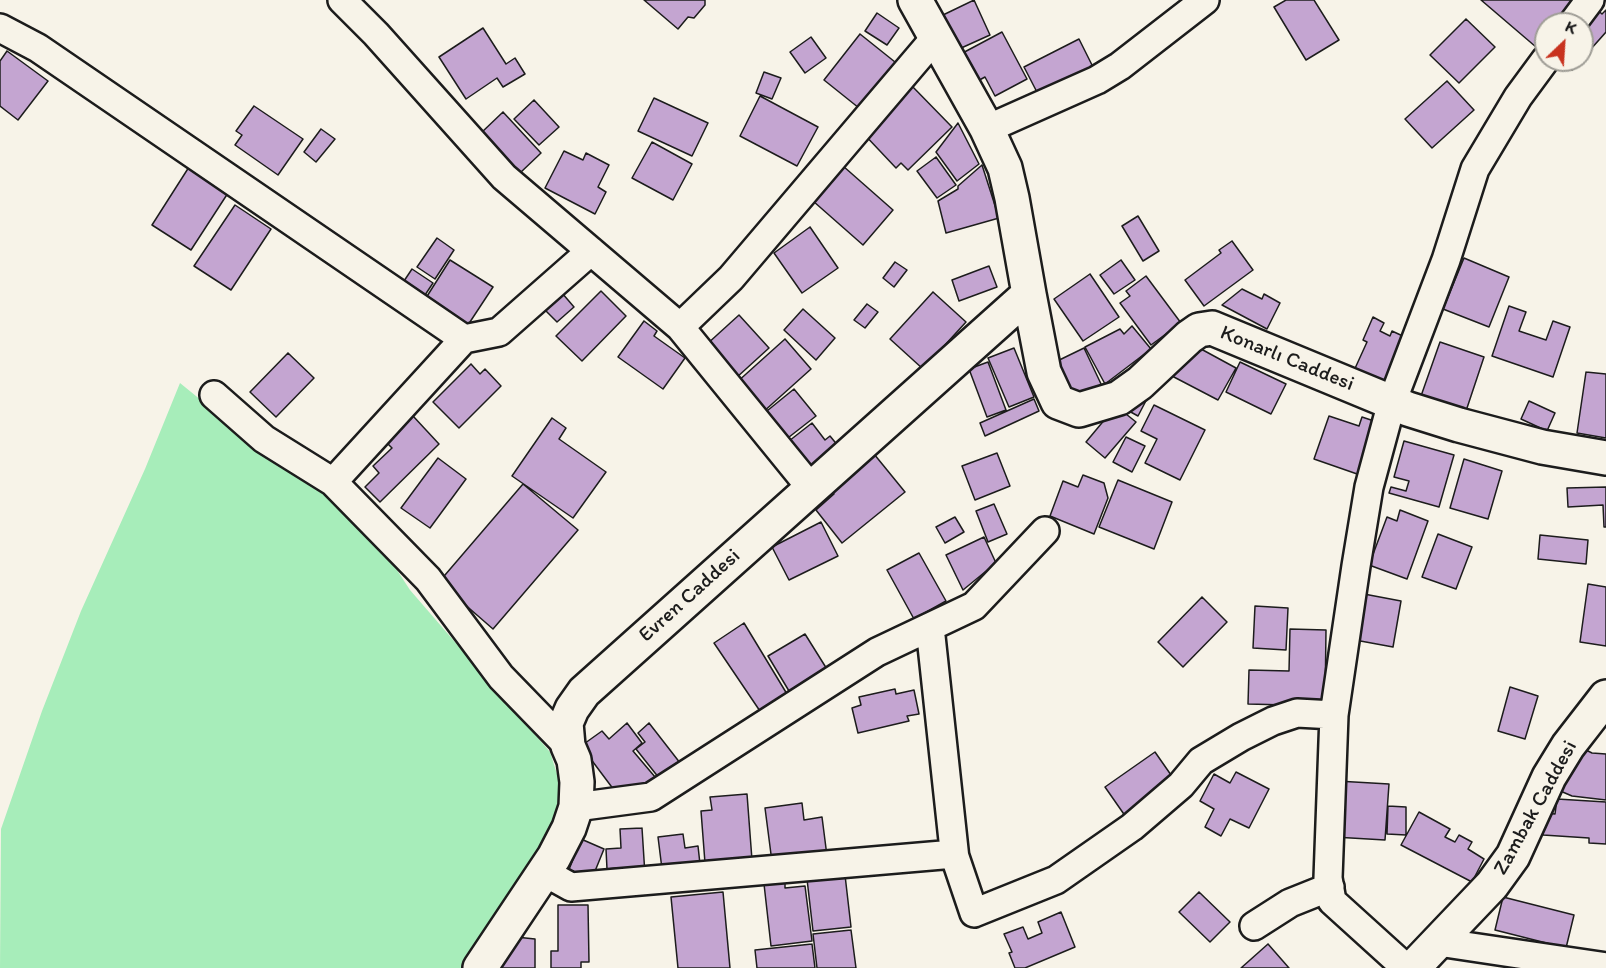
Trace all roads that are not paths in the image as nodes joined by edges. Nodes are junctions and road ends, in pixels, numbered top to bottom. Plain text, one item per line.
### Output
1 (342, 0) edge
2 (915, 0) edge
3 (1205, 0) edge
4 (0, 28) edge
5 (935, 38) junction
6 (1536, 72) edge
7 (987, 129) junction
8 (591, 251) junction
9 (1029, 294) junction
10 (680, 327) junction
11 (464, 339) junction
12 (214, 395) dead end
13 (1392, 402) junction
14 (1606, 458) edge
15 (333, 482) junction
16 (810, 488) junction
17 (1045, 531) dead end
18 (930, 627) junction
19 (1606, 697) edge
20 (1334, 715) junction
21 (568, 746) junction
22 (576, 807) junction
23 (956, 859) junction
24 (544, 872) junction
25 (1330, 887) junction
26 (1254, 926) dead end
27 (1438, 942) junction
28 (1606, 967) edge
29 (480, 968) edge
30 (1406, 968) edge
31 (1413, 968) edge

1 - 8 street
2 - 5 street, Konarlı Caddesi
3 - 7 street
4 - 11 street
5 - 7 street, Konarlı Caddesi
5 - 10 street
6 - 13 street
7 - 9 street, Konarlı Caddesi
8 - 10 street
8 - 11 street
9 - 13 street, Konarlı Caddesi
9 - 16 street, Evren Caddesi
10 - 16 street
11 - 15 street
12 - 15 street
13 - 14 street, Konarlı Caddesi
13 - 20 street
15 - 21 street
16 - 21 street, Evren Caddesi
17 - 18 street
18 - 22 street
18 - 23 street
19 - 27 street, Zambak Caddesi
20 - 23 street
20 - 25 street
21 - 22 street, Evren Caddesi
22 - 24 street, Evren Caddesi
23 - 24 street
24 - 29 street, Evren Caddesi
25 - 26 street
25 - 30 street
27 - 28 street
27 - 31 street, Zambak Caddesi

